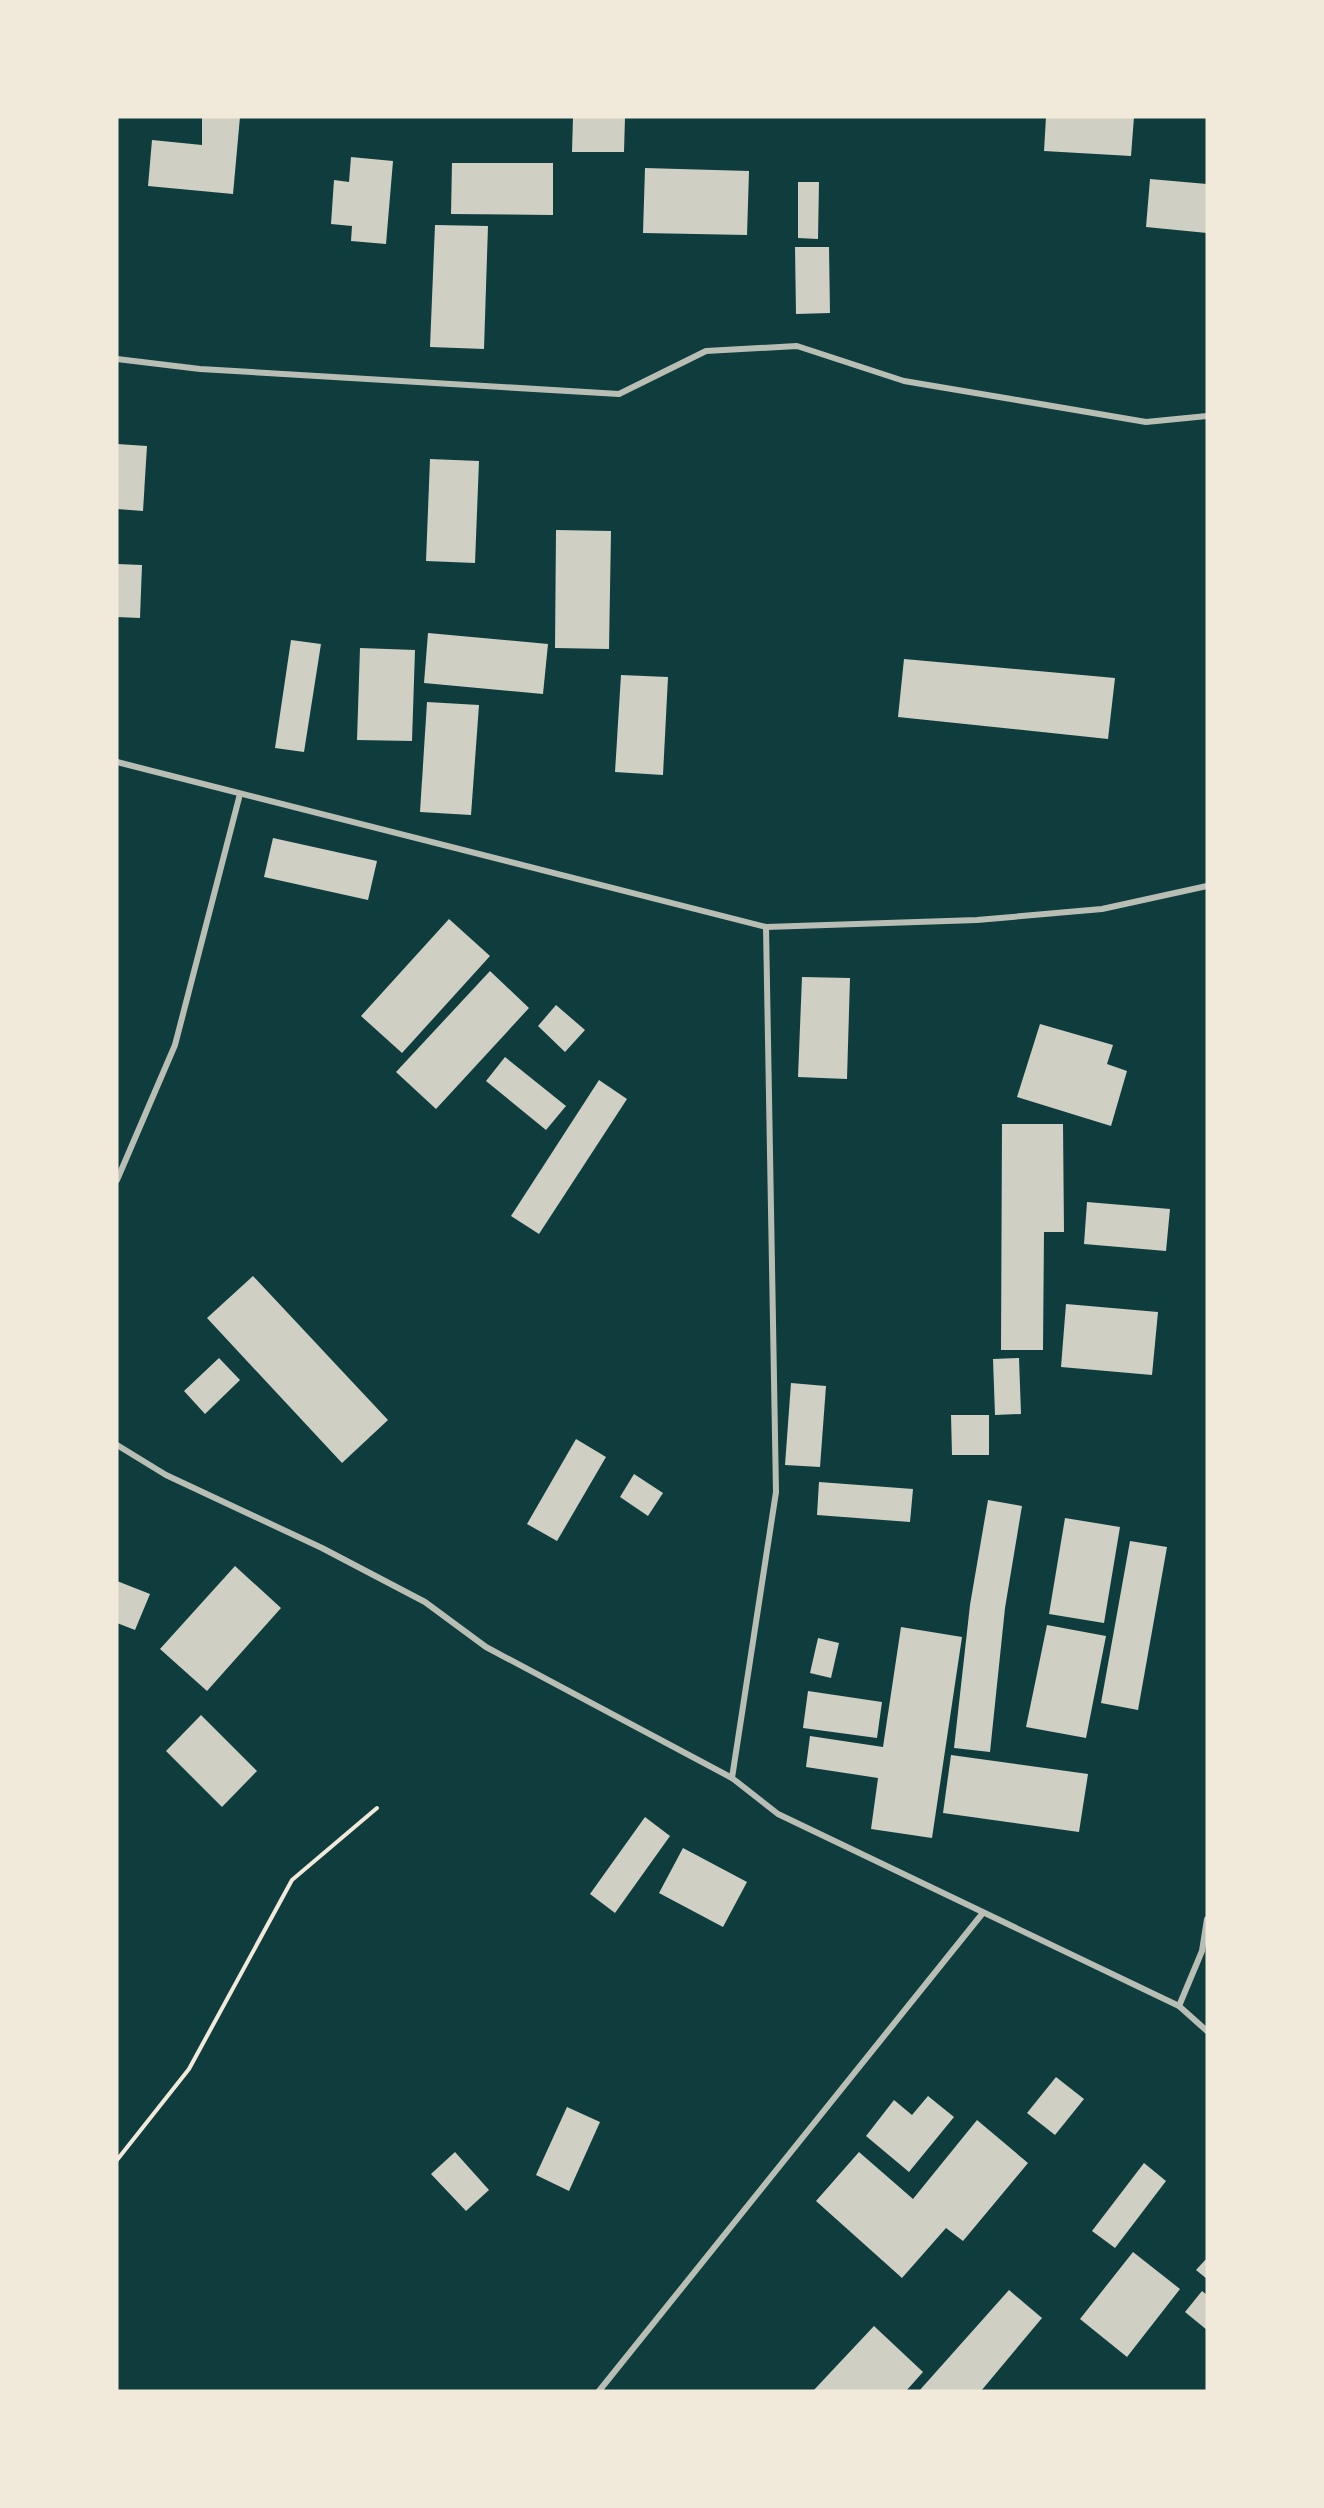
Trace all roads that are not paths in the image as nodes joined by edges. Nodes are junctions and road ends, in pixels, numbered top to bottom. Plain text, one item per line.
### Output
1 (117, 359) edge
2 (1207, 416) edge
3 (117, 762) edge
4 (240, 794) junction
5 (1207, 886) edge
6 (766, 927) junction
7 (117, 1180) edge
8 (117, 1445) edge
9 (732, 1778) junction
10 (982, 1914) junction
11 (1207, 1919) edge
12 (1179, 2006) junction
13 (1207, 2031) edge
14 (599, 2391) edge

1 - 2 street
3 - 4 street
4 - 6 street
4 - 7 street
5 - 6 street
6 - 9 street
8 - 9 street
9 - 10 street
10 - 12 street
10 - 14 street
11 - 12 street
12 - 13 street

